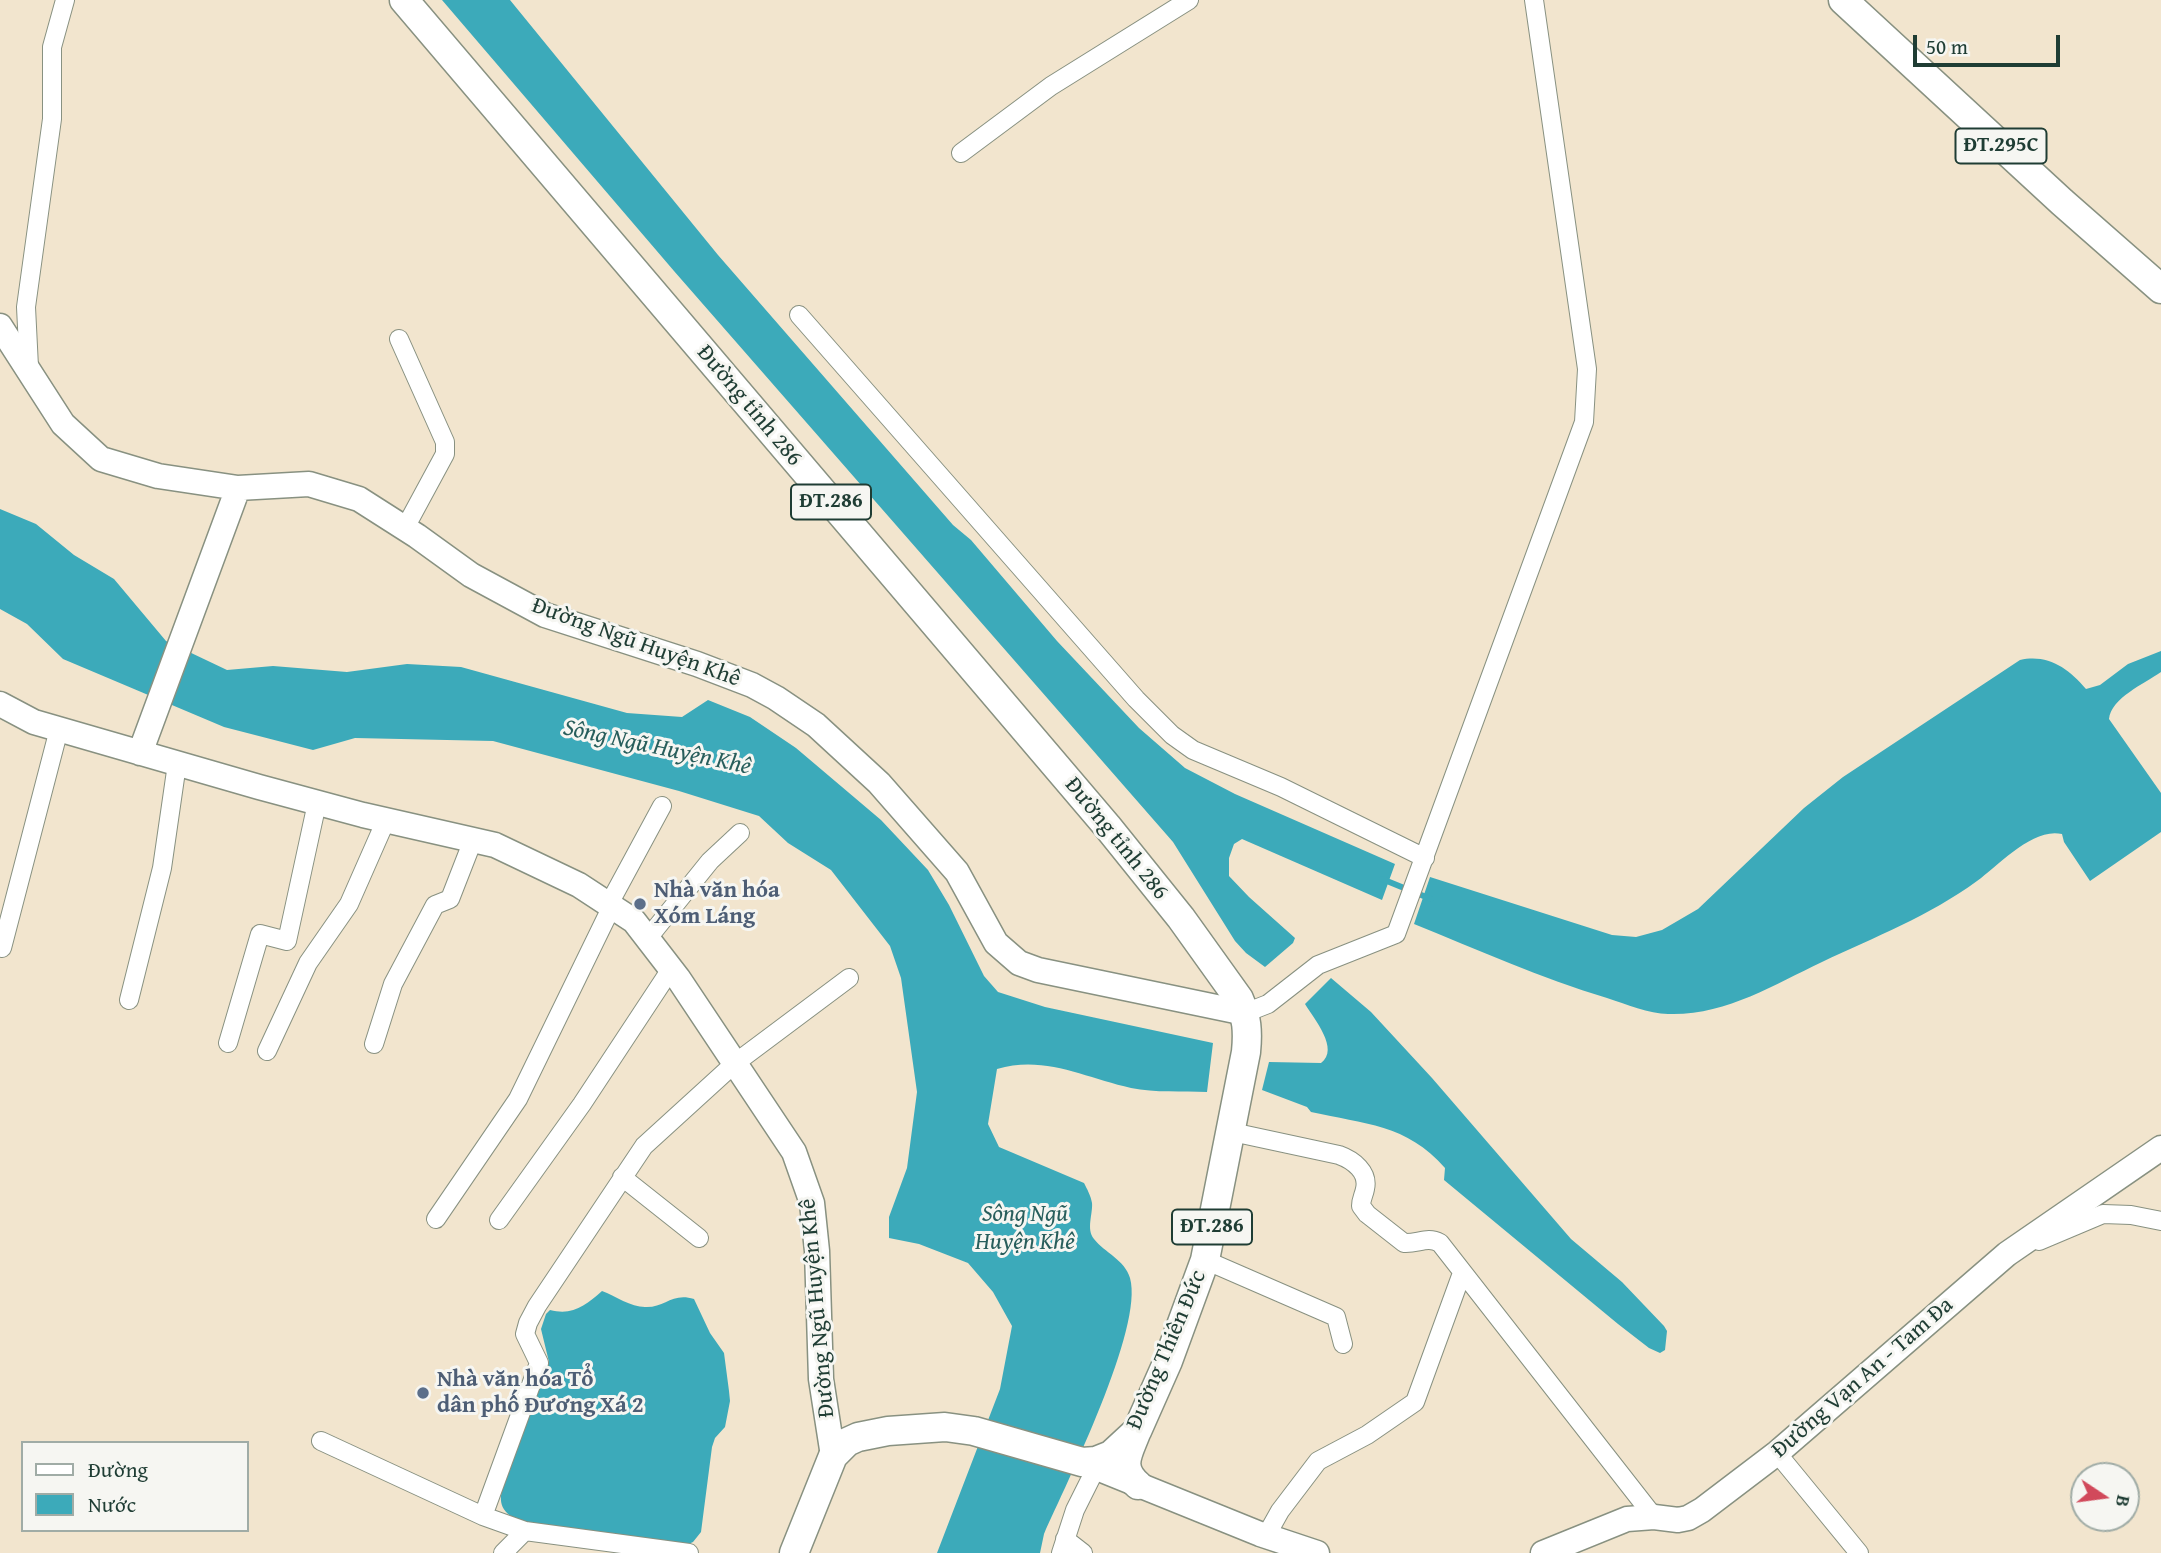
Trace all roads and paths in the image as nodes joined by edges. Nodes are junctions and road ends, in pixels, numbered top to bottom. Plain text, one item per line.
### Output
1 (65, 0) edge
2 (404, 0) edge
3 (1189, 0) edge
4 (1534, 0) edge
5 (1843, 0) edge
6 (961, 153) dead end
7 (2161, 289) edge
8 (799, 315) dead end
9 (0, 326) edge
10 (399, 339) dead end
11 (29, 369) junction
12 (238, 488) junction
13 (405, 528) junction
14 (0, 704) edge
15 (59, 729) junction
16 (144, 744) junction
17 (177, 764) junction
18 (317, 803) junction
19 (662, 806) dead end
20 (386, 820) junction
21 (740, 833) dead end
22 (473, 840) junction
23 (1423, 865) junction
24 (0, 881) edge
25 (19, 884) junction
26 (610, 905) junction
27 (648, 939) junction
28 (2, 948) dead end
29 (671, 969) junction
30 (849, 978) dead end
31 (129, 1000) dead end
32 (1245, 1013) junction
33 (228, 1044) dead end
34 (374, 1044) dead end
35 (267, 1051) dead end
36 (734, 1065) junction
37 (1232, 1132) junction
38 (2161, 1148) edge
39 (622, 1177) junction
40 (436, 1219) dead end
41 (499, 1220) dead end
42 (2161, 1222) edge
43 (699, 1238) dead end
44 (2007, 1254) junction
45 (1205, 1260) junction
46 (1462, 1273) junction
47 (1343, 1344) dead end
48 (1137, 1431) junction
49 (321, 1441) dead end
50 (1777, 1452) junction
51 (833, 1456) junction
52 (1089, 1465) junction
53 (1138, 1485) junction
54 (483, 1516) junction
55 (1654, 1517) junction
56 (525, 1531) junction
57 (1266, 1536) junction
58 (1063, 1546) edge
59 (503, 1553) edge
60 (689, 1553) edge
61 (794, 1553) edge
62 (1083, 1553) edge
63 (1317, 1553) edge
64 (1543, 1553) edge
65 (1859, 1553) edge

1 - 11 street
2 - 32 main road, Đường tỉnh 286 / ĐT.286
3 - 6 street
4 - 23 street
5 - 7 main road, ĐT.295C
8 - 23 street
9 - 11 street, Đường Ngũ Huyện Khê
10 - 13 street
11 - 12 street, Đường Ngũ Huyện Khê
12 - 13 street, Đường Ngũ Huyện Khê
12 - 16 street
13 - 32 street, Đường Ngũ Huyện Khê
14 - 15 street, Đường Ngũ Huyện Khê
15 - 16 street, Đường Ngũ Huyện Khê
15 - 25 street
16 - 17 street, Đường Ngũ Huyện Khê
17 - 18 street, Đường Ngũ Huyện Khê
17 - 31 street
18 - 20 street, Đường Ngũ Huyện Khê
18 - 33 street
19 - 26 street
20 - 22 street, Đường Ngũ Huyện Khê
20 - 35 street
21 - 27 street
22 - 26 street, Đường Ngũ Huyện Khê
22 - 34 street
23 - 32 street
24 - 25 street
25 - 28 street
26 - 27 street, Đường Ngũ Huyện Khê
26 - 40 street
27 - 29 street, Đường Ngũ Huyện Khê
29 - 36 street, Đường Ngũ Huyện Khê
29 - 41 street
30 - 36 street
32 - 37 main road, Đường Thiên Đức / ĐT.286
36 - 39 street
36 - 51 street, Đường Ngũ Huyện Khê
37 - 45 main road, Đường Thiên Đức / ĐT.286
37 - 46 street
38 - 44 street, Đường Vạn An - Tam Đa
39 - 43 street
39 - 54 street
42 - 44 street
44 - 50 street, Đường Vạn An - Tam Đa
45 - 47 street
45 - 48 main road, Đường Thiên Đức / ĐT.286
46 - 55 street
46 - 57 street
48 - 52 main road, Đường Thiên Đức / ĐT.286
48 - 53 main road, ĐT.286
49 - 54 street
50 - 55 street, Đường Vạn An - Tam Đa
50 - 65 street
51 - 52 main road
51 - 61 main road
52 - 53 street
52 - 58 street
53 - 57 street
54 - 56 street
55 - 64 street, Đường Vạn An - Tam Đa
56 - 59 street
56 - 60 street
57 - 63 street
58 - 62 street

